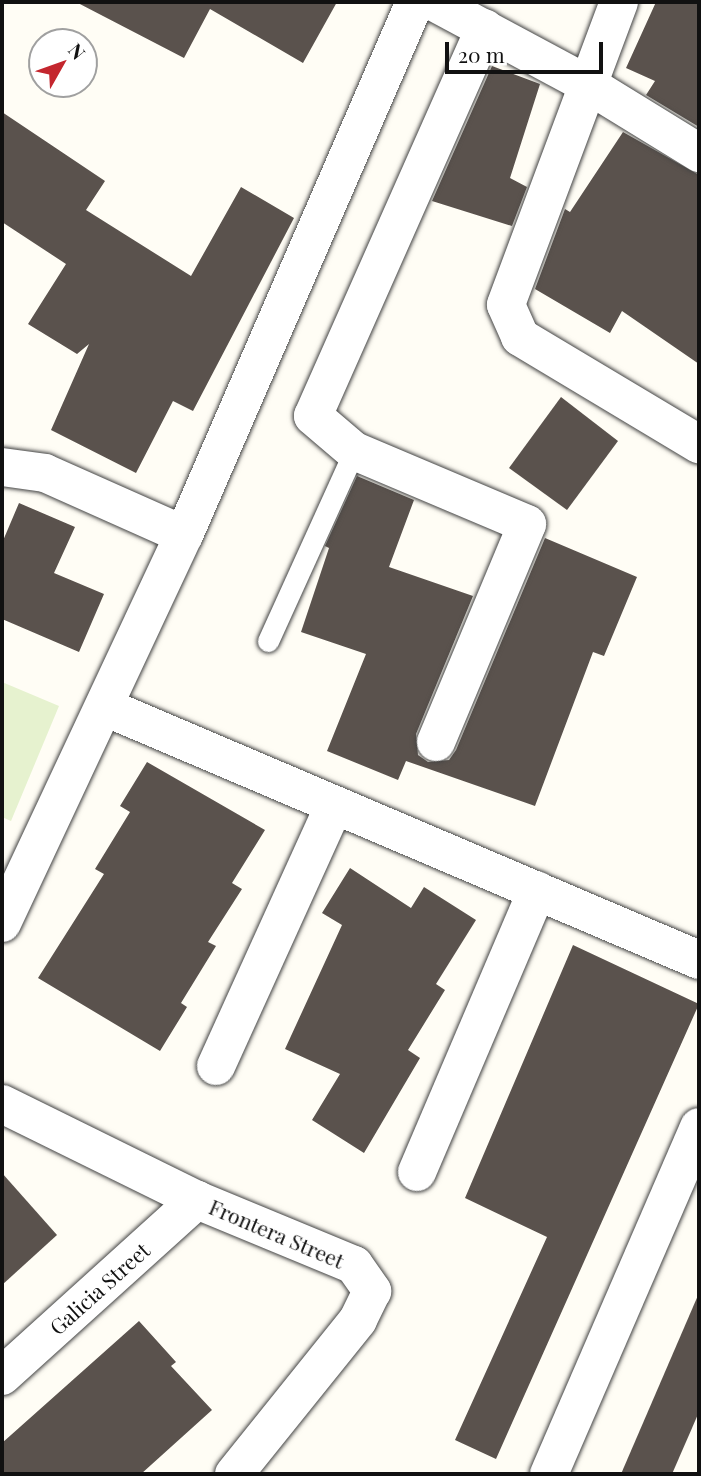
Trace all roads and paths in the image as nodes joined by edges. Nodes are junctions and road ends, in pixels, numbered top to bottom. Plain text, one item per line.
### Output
1 (415, 2) edge
2 (434, 2) edge
3 (619, 2) edge
4 (485, 28) junction
5 (587, 84) junction
6 (699, 153) edge
7 (699, 444) edge
8 (354, 452) junction
9 (2, 467) edge
10 (184, 535) junction
11 (268, 641) dead end
12 (105, 707) junction
13 (436, 742) dead end
14 (334, 806) junction
15 (537, 891) junction
16 (2, 923) edge
17 (699, 960) edge
18 (216, 1066) dead end
19 (2, 1104) edge
20 (699, 1127) edge
21 (417, 1172) dead end
22 (197, 1199) junction
23 (2, 1376) edge
24 (234, 1474) edge
25 (550, 1474) edge

1 - 10 street
2 - 4 street
3 - 5 street
4 - 5 street
4 - 8 street
5 - 6 street
5 - 7 street
8 - 11 lane
8 - 13 street
9 - 10 street
10 - 12 street
12 - 14 street
12 - 16 street
14 - 15 street
14 - 18 street
15 - 17 street
15 - 21 street
19 - 22 street, Frontera Street
20 - 25 street
22 - 23 street, Galicia Street
22 - 24 street, Frontera Street

